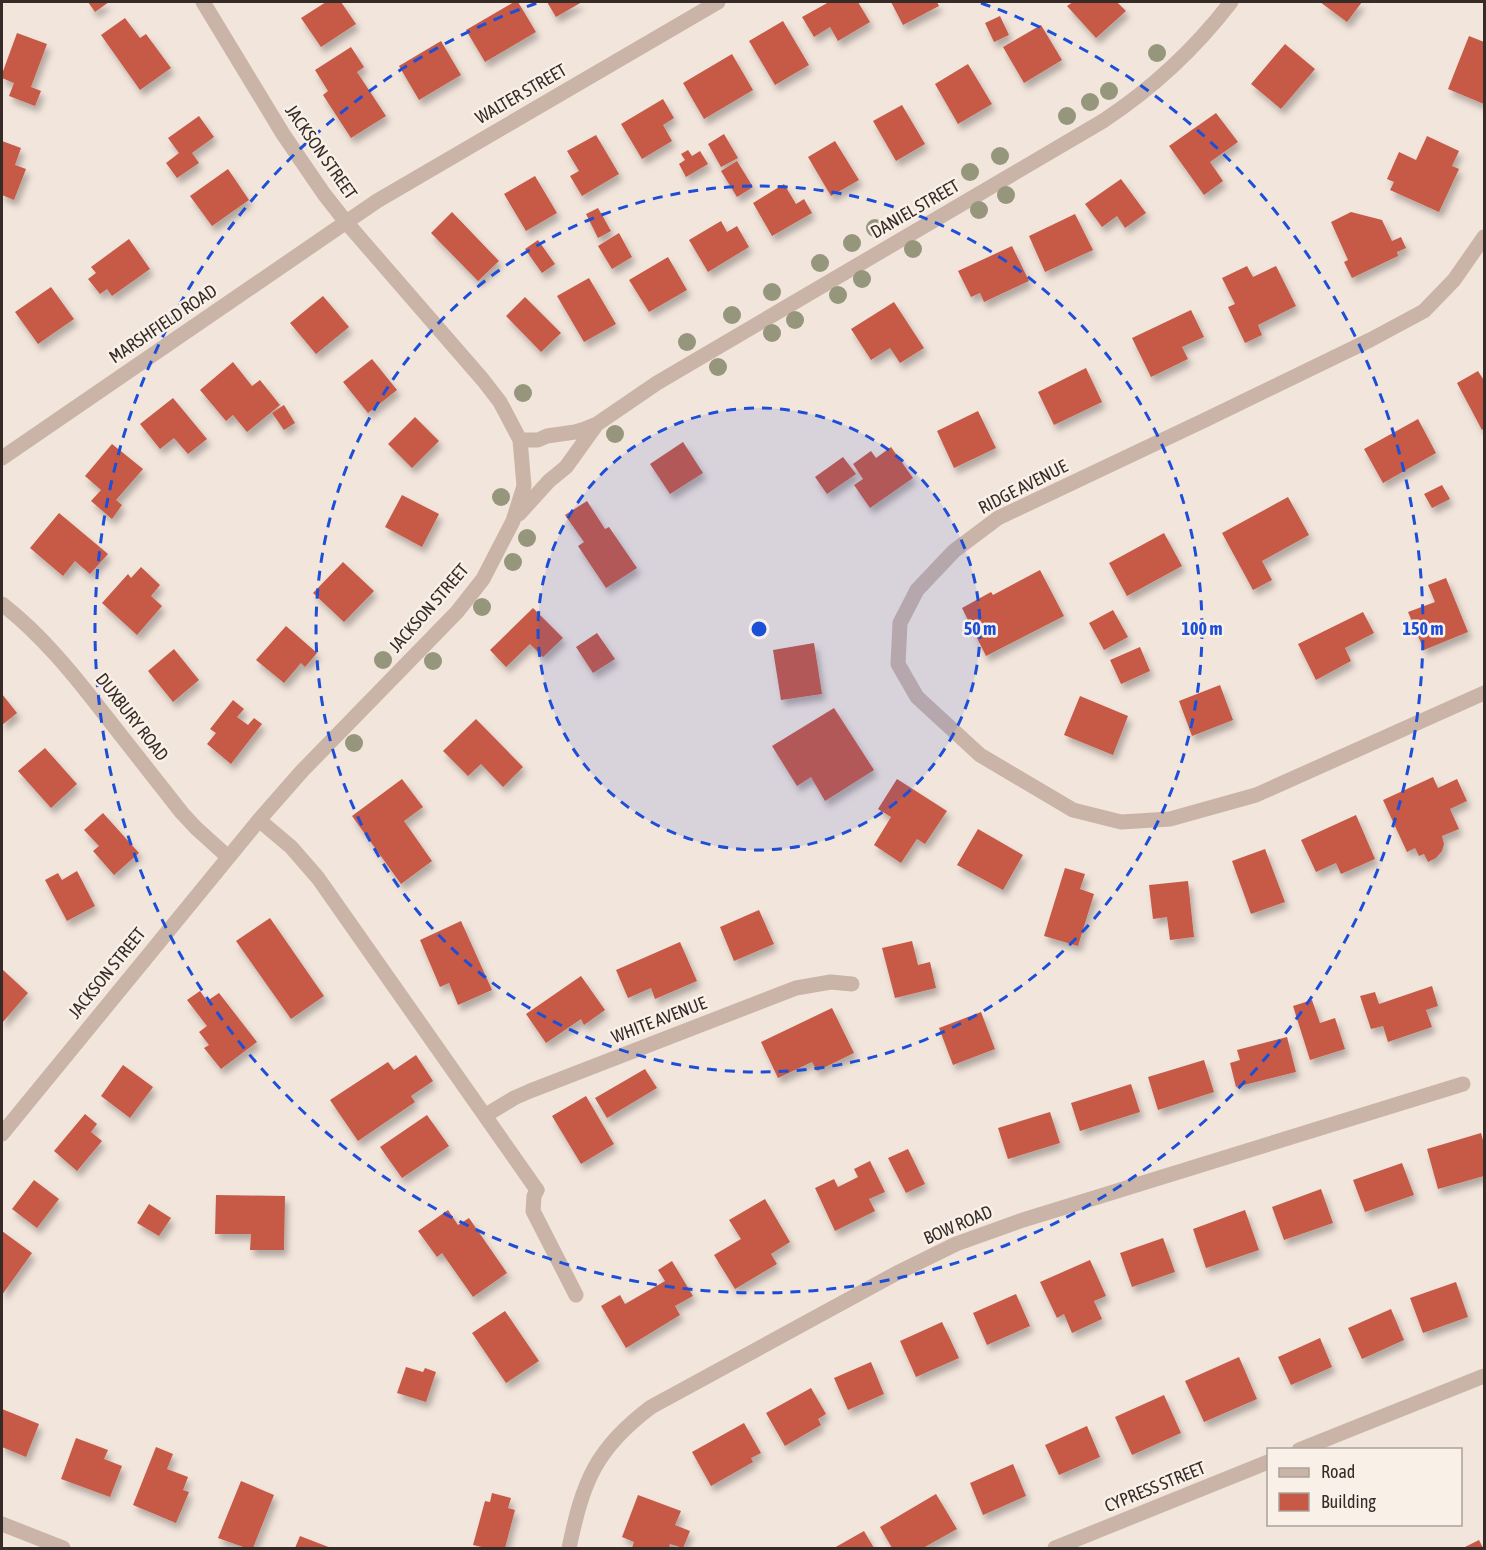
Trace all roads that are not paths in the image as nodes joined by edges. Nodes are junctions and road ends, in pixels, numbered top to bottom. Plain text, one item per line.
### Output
1 (203, 2) edge
2 (718, 2) edge
3 (1232, 2) edge
4 (346, 222) junction
5 (1485, 237) edge
6 (597, 424) junction
7 (520, 440) junction
8 (2, 458) edge
9 (513, 521) junction
10 (2, 604) edge
11 (1485, 693) edge
12 (259, 820) junction
13 (228, 857) junction
14 (852, 984) dead end
15 (1464, 1084) dead end
16 (486, 1115) junction
17 (2, 1134) edge
18 (576, 1295) dead end
19 (1485, 1376) edge
20 (1302, 1448) edge
21 (1267, 1463) edge
22 (2, 1524) edge
23 (63, 1548) edge
24 (569, 1548) edge
25 (1055, 1548) edge

1 - 4 street, JACKSON STREET
2 - 4 street, WALTER STREET
3 - 6 street, DANIEL STREET
4 - 7 street, JACKSON STREET
4 - 8 street, MARSHFIELD ROAD
5 - 11 street, RIDGE AVENUE
6 - 7 street, DANIEL STREET
6 - 9 street, DANIEL STREET
7 - 9 street, JACKSON STREET
9 - 12 street, JACKSON STREET
10 - 13 street, DUXBURY ROAD
12 - 13 street, JACKSON STREET
12 - 16 street
13 - 17 street, JACKSON STREET
14 - 16 street, WHITE AVENUE
15 - 24 street, BOW ROAD
16 - 18 street
19 - 20 street
21 - 25 street, CYPRESS STREET
22 - 23 street

